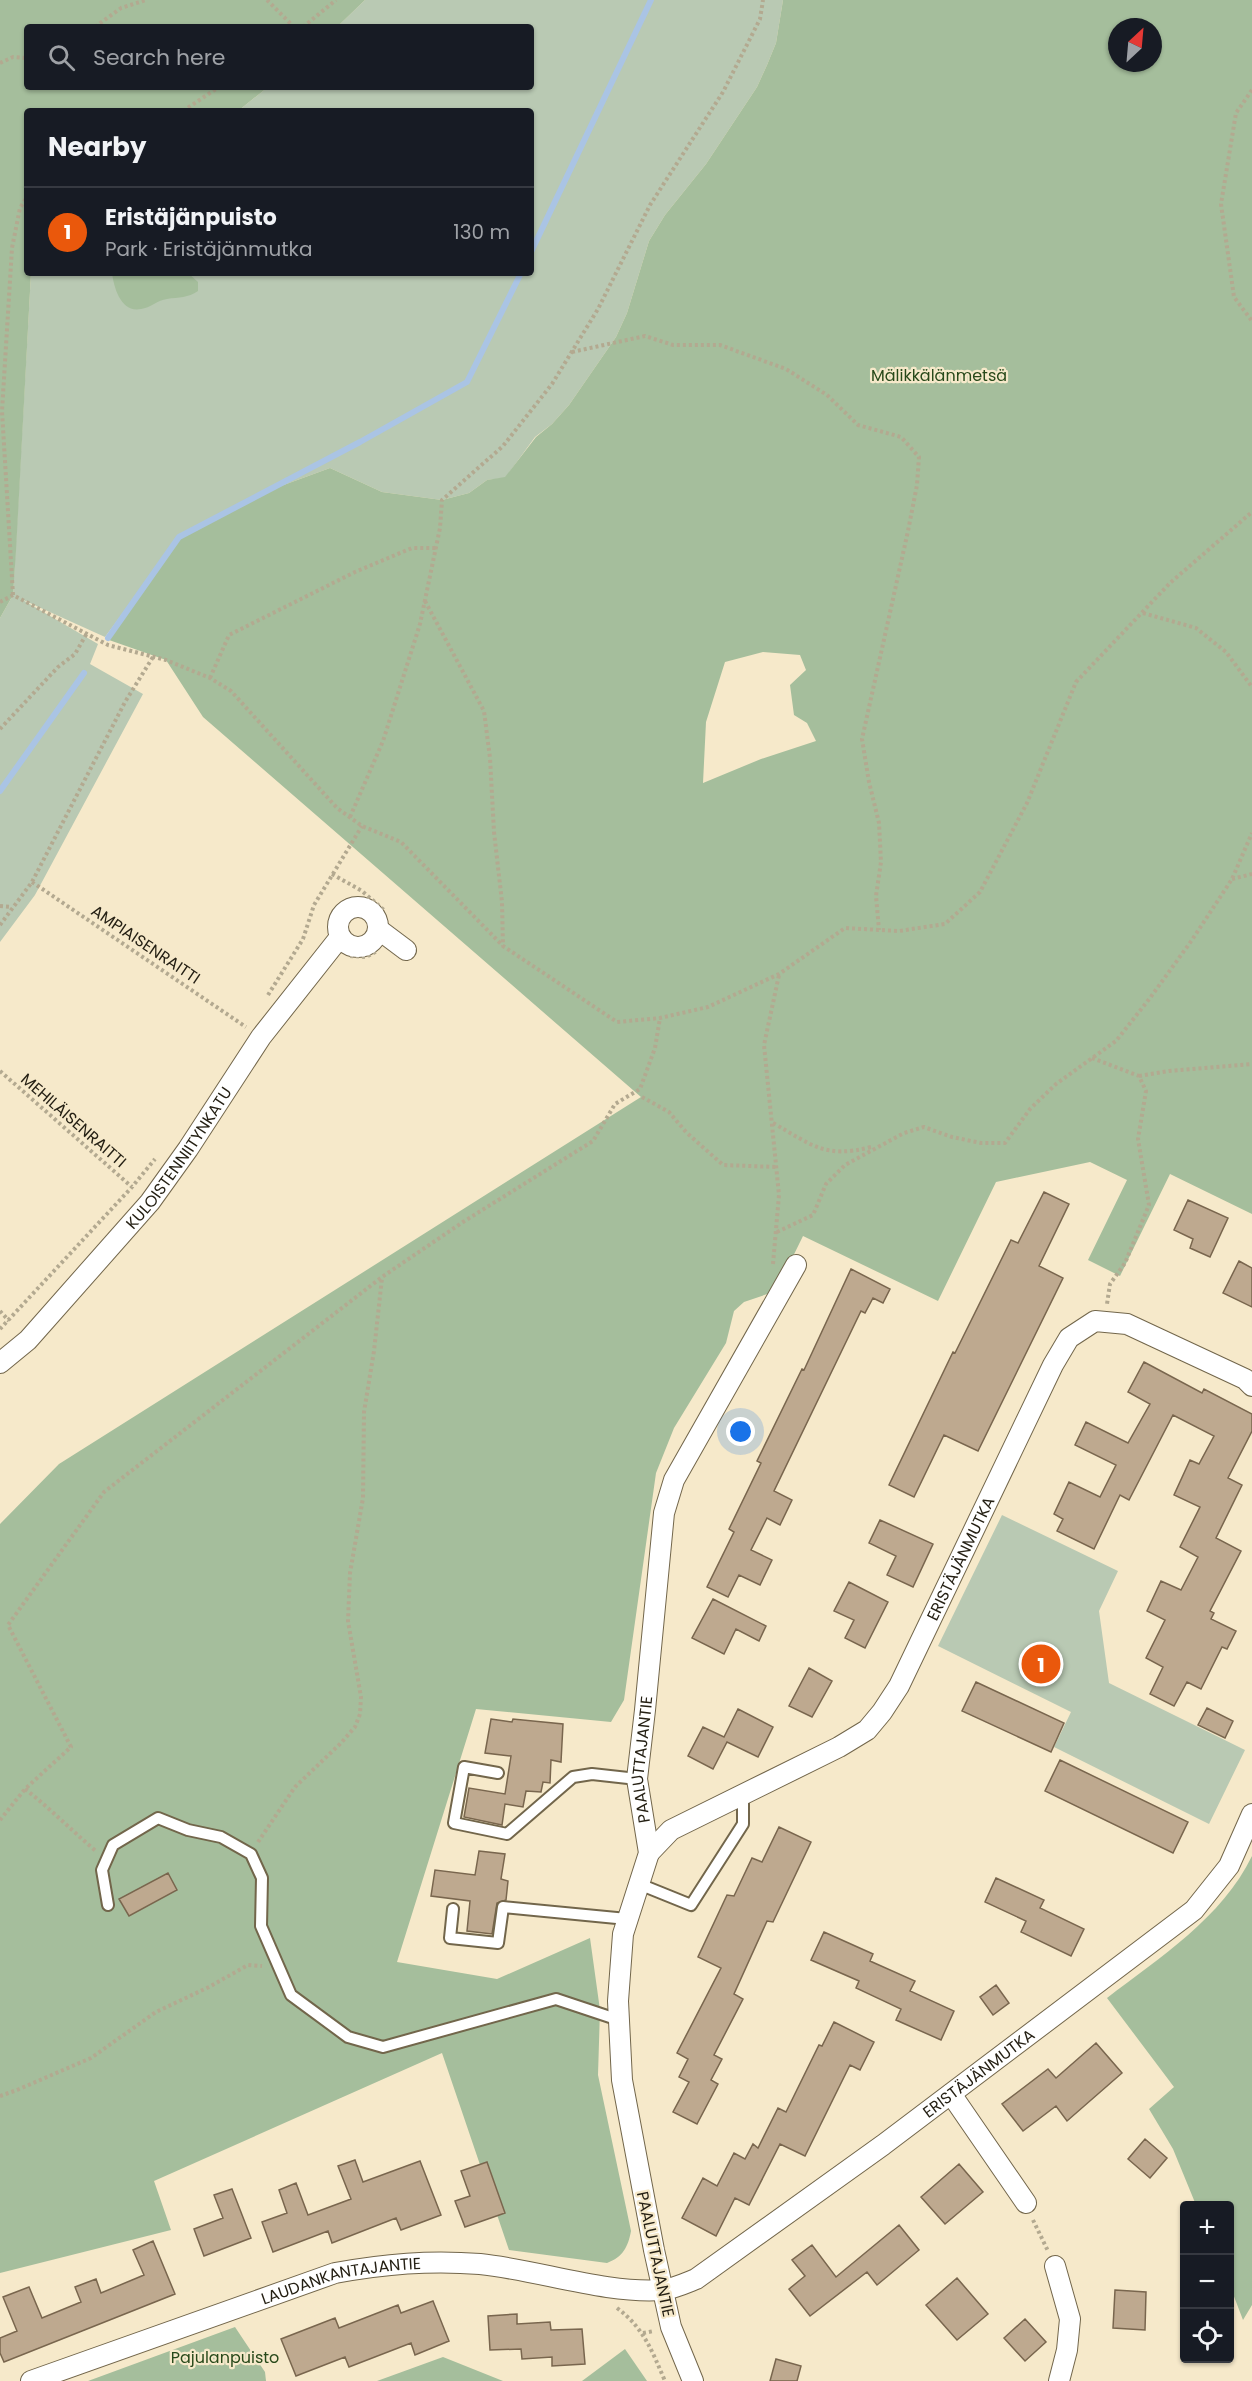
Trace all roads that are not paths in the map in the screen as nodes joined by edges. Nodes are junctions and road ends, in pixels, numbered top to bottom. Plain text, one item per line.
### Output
1 (378, 929) junction
2 (340, 937) junction
3 (406, 951) dead end
4 (796, 1265) dead end
5 (0, 1363) edge
6 (1252, 1386) edge
7 (498, 1773) dead end
8 (637, 1779) junction
9 (743, 1795) junction
10 (1252, 1814) edge
11 (649, 1853) junction
12 (639, 1884) junction
13 (108, 1905) dead end
14 (453, 1909) dead end
15 (627, 1919) junction
16 (619, 2020) junction
17 (951, 2094) junction
18 (1026, 2203) road end
19 (1055, 2266) road end
20 (662, 2290) junction
21 (31, 2381) edge
22 (693, 2381) edge
23 (1059, 2381) edge

1 - 2 street
1 - 2 street
1 - 3 street
2 - 5 street, KULOISTENNIITYNKATU
4 - 8 street, PAALUTTAJANTIE
6 - 9 street, ERISTÄJÄNMUTKA
7 - 8 lane
8 - 11 street, PAALUTTAJANTIE
9 - 11 street, ERISTÄJÄNMUTKA
9 - 12 lane
10 - 17 street, ERISTÄJÄNMUTKA
11 - 12 street, PAALUTTAJANTIE
12 - 15 street, PAALUTTAJANTIE
13 - 16 lane
14 - 15 lane
15 - 16 street, PAALUTTAJANTIE
16 - 20 street, PAALUTTAJANTIE
17 - 18 street
17 - 20 street, ERISTÄJÄNMUTKA
19 - 23 street
20 - 21 street, LAUDANKANTAJANTIE
20 - 22 street, PAALUTTAJANTIE

